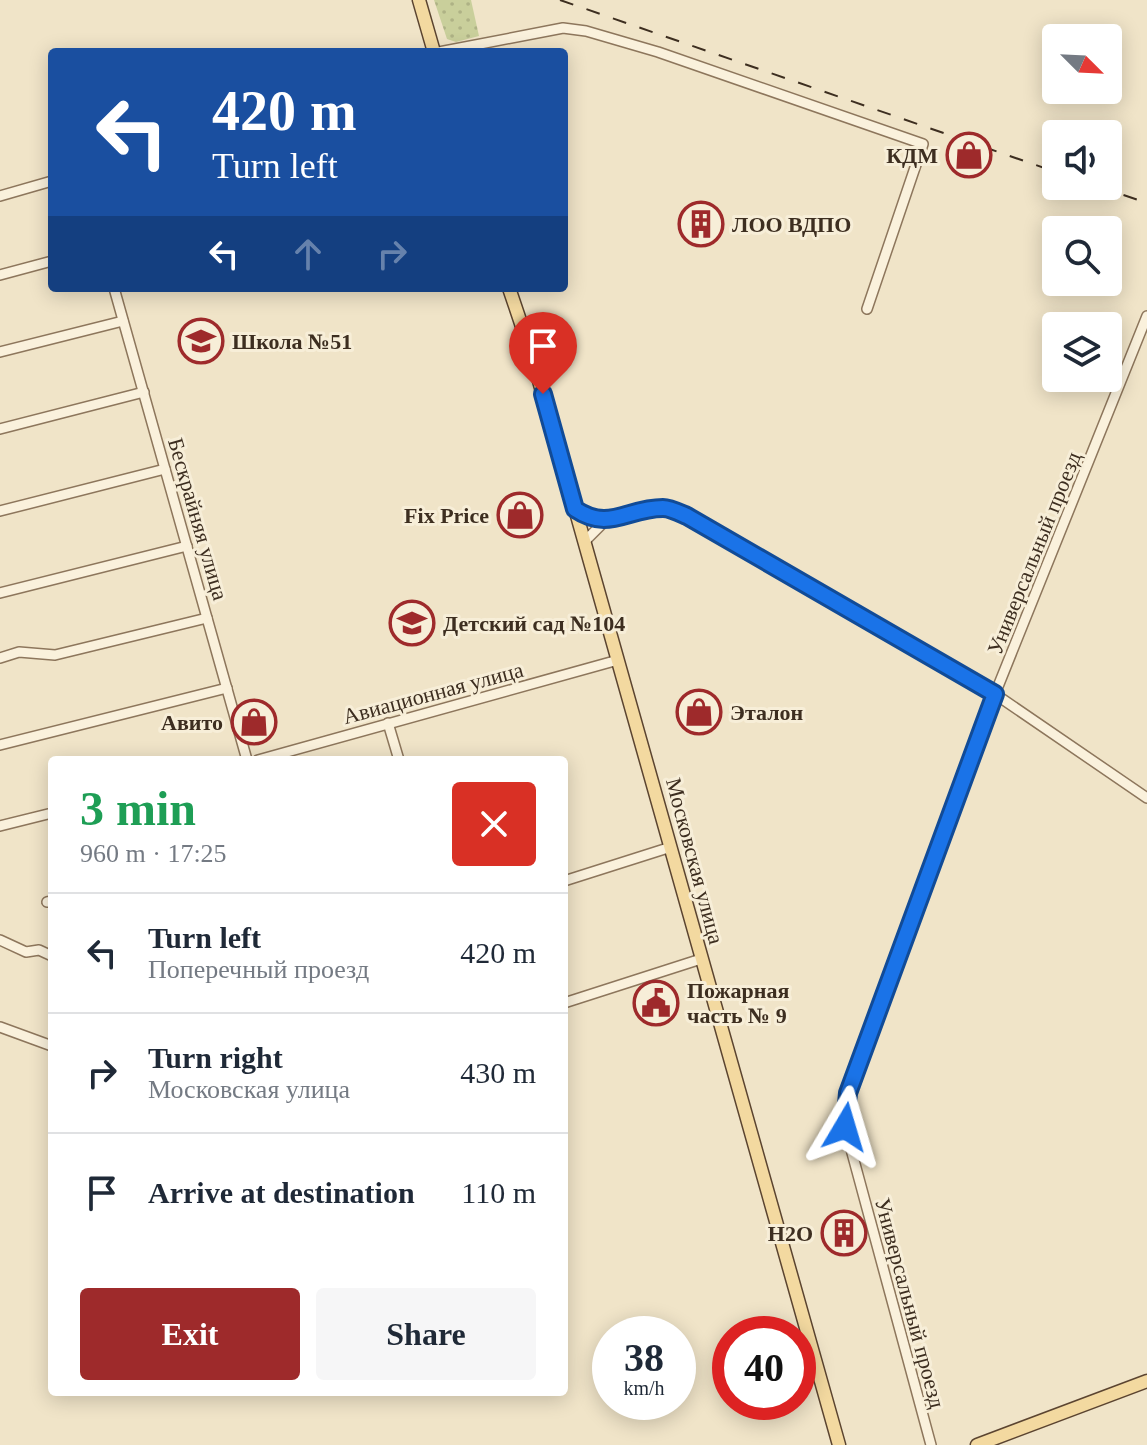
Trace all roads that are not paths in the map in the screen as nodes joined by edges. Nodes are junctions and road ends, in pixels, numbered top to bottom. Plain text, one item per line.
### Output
1 (419, 0) edge
2 (435, 48) edge
3 (457, 48) edge
4 (48, 182) edge
5 (0, 196) edge
6 (48, 262) edge
7 (0, 275) edge
8 (115, 292) edge
9 (510, 292) edge
10 (867, 309) dead end
11 (1147, 316) edge
12 (123, 321) junction
13 (0, 352) edge
14 (144, 392) junction
15 (0, 429) edge
16 (165, 469) junction
17 (575, 509) junction
18 (0, 511) edge
19 (606, 520) junction
20 (584, 542) junction
21 (187, 546) junction
22 (0, 593) edge
23 (207, 618) junction
24 (0, 658) edge
25 (618, 660) junction
26 (227, 688) junction
27 (995, 694) junction
28 (388, 723) junction
29 (0, 745) edge
30 (246, 756) edge
31 (272, 756) edge
32 (398, 756) edge
33 (1147, 798) edge
34 (48, 814) edge
35 (0, 826) edge
36 (671, 847) junction
37 (568, 880) edge
38 (0, 940) edge
39 (48, 954) edge
40 (701, 959) junction
41 (568, 1002) edge
42 (0, 1027) edge
43 (48, 1045) edge
44 (1147, 1381) edge
45 (839, 1445) edge
46 (931, 1445) edge
47 (977, 1445) edge

1 - 2 main road
3 - 10 street
4 - 5 street
6 - 7 street
8 - 12 street, Бескрайняя улица
9 - 17 main road, Московская улица
11 - 27 street, Универсальный проезд
12 - 13 street
12 - 14 street, Бескрайняя улица
14 - 15 street
14 - 16 street, Бескрайняя улица
16 - 18 street
16 - 21 street, Бескрайняя улица
17 - 19 street
17 - 20 main road, Московская улица
19 - 20 street
19 - 27 street
20 - 25 main road, Московская улица
21 - 22 street
21 - 23 street, Бескрайняя улица
23 - 24 street
23 - 26 street, Бескрайняя улица
25 - 28 street, Авиационная улица
25 - 36 main road, Московская улица
26 - 29 street
26 - 30 street, Бескрайняя улица
27 - 33 street
27 - 46 street, Универсальный проезд
28 - 31 street, Авиационная улица
28 - 32 street
34 - 35 street
36 - 37 street
36 - 40 main road, Московская улица
38 - 39 street
40 - 41 street
40 - 45 main road, Московская улица
42 - 43 street
44 - 47 main road

